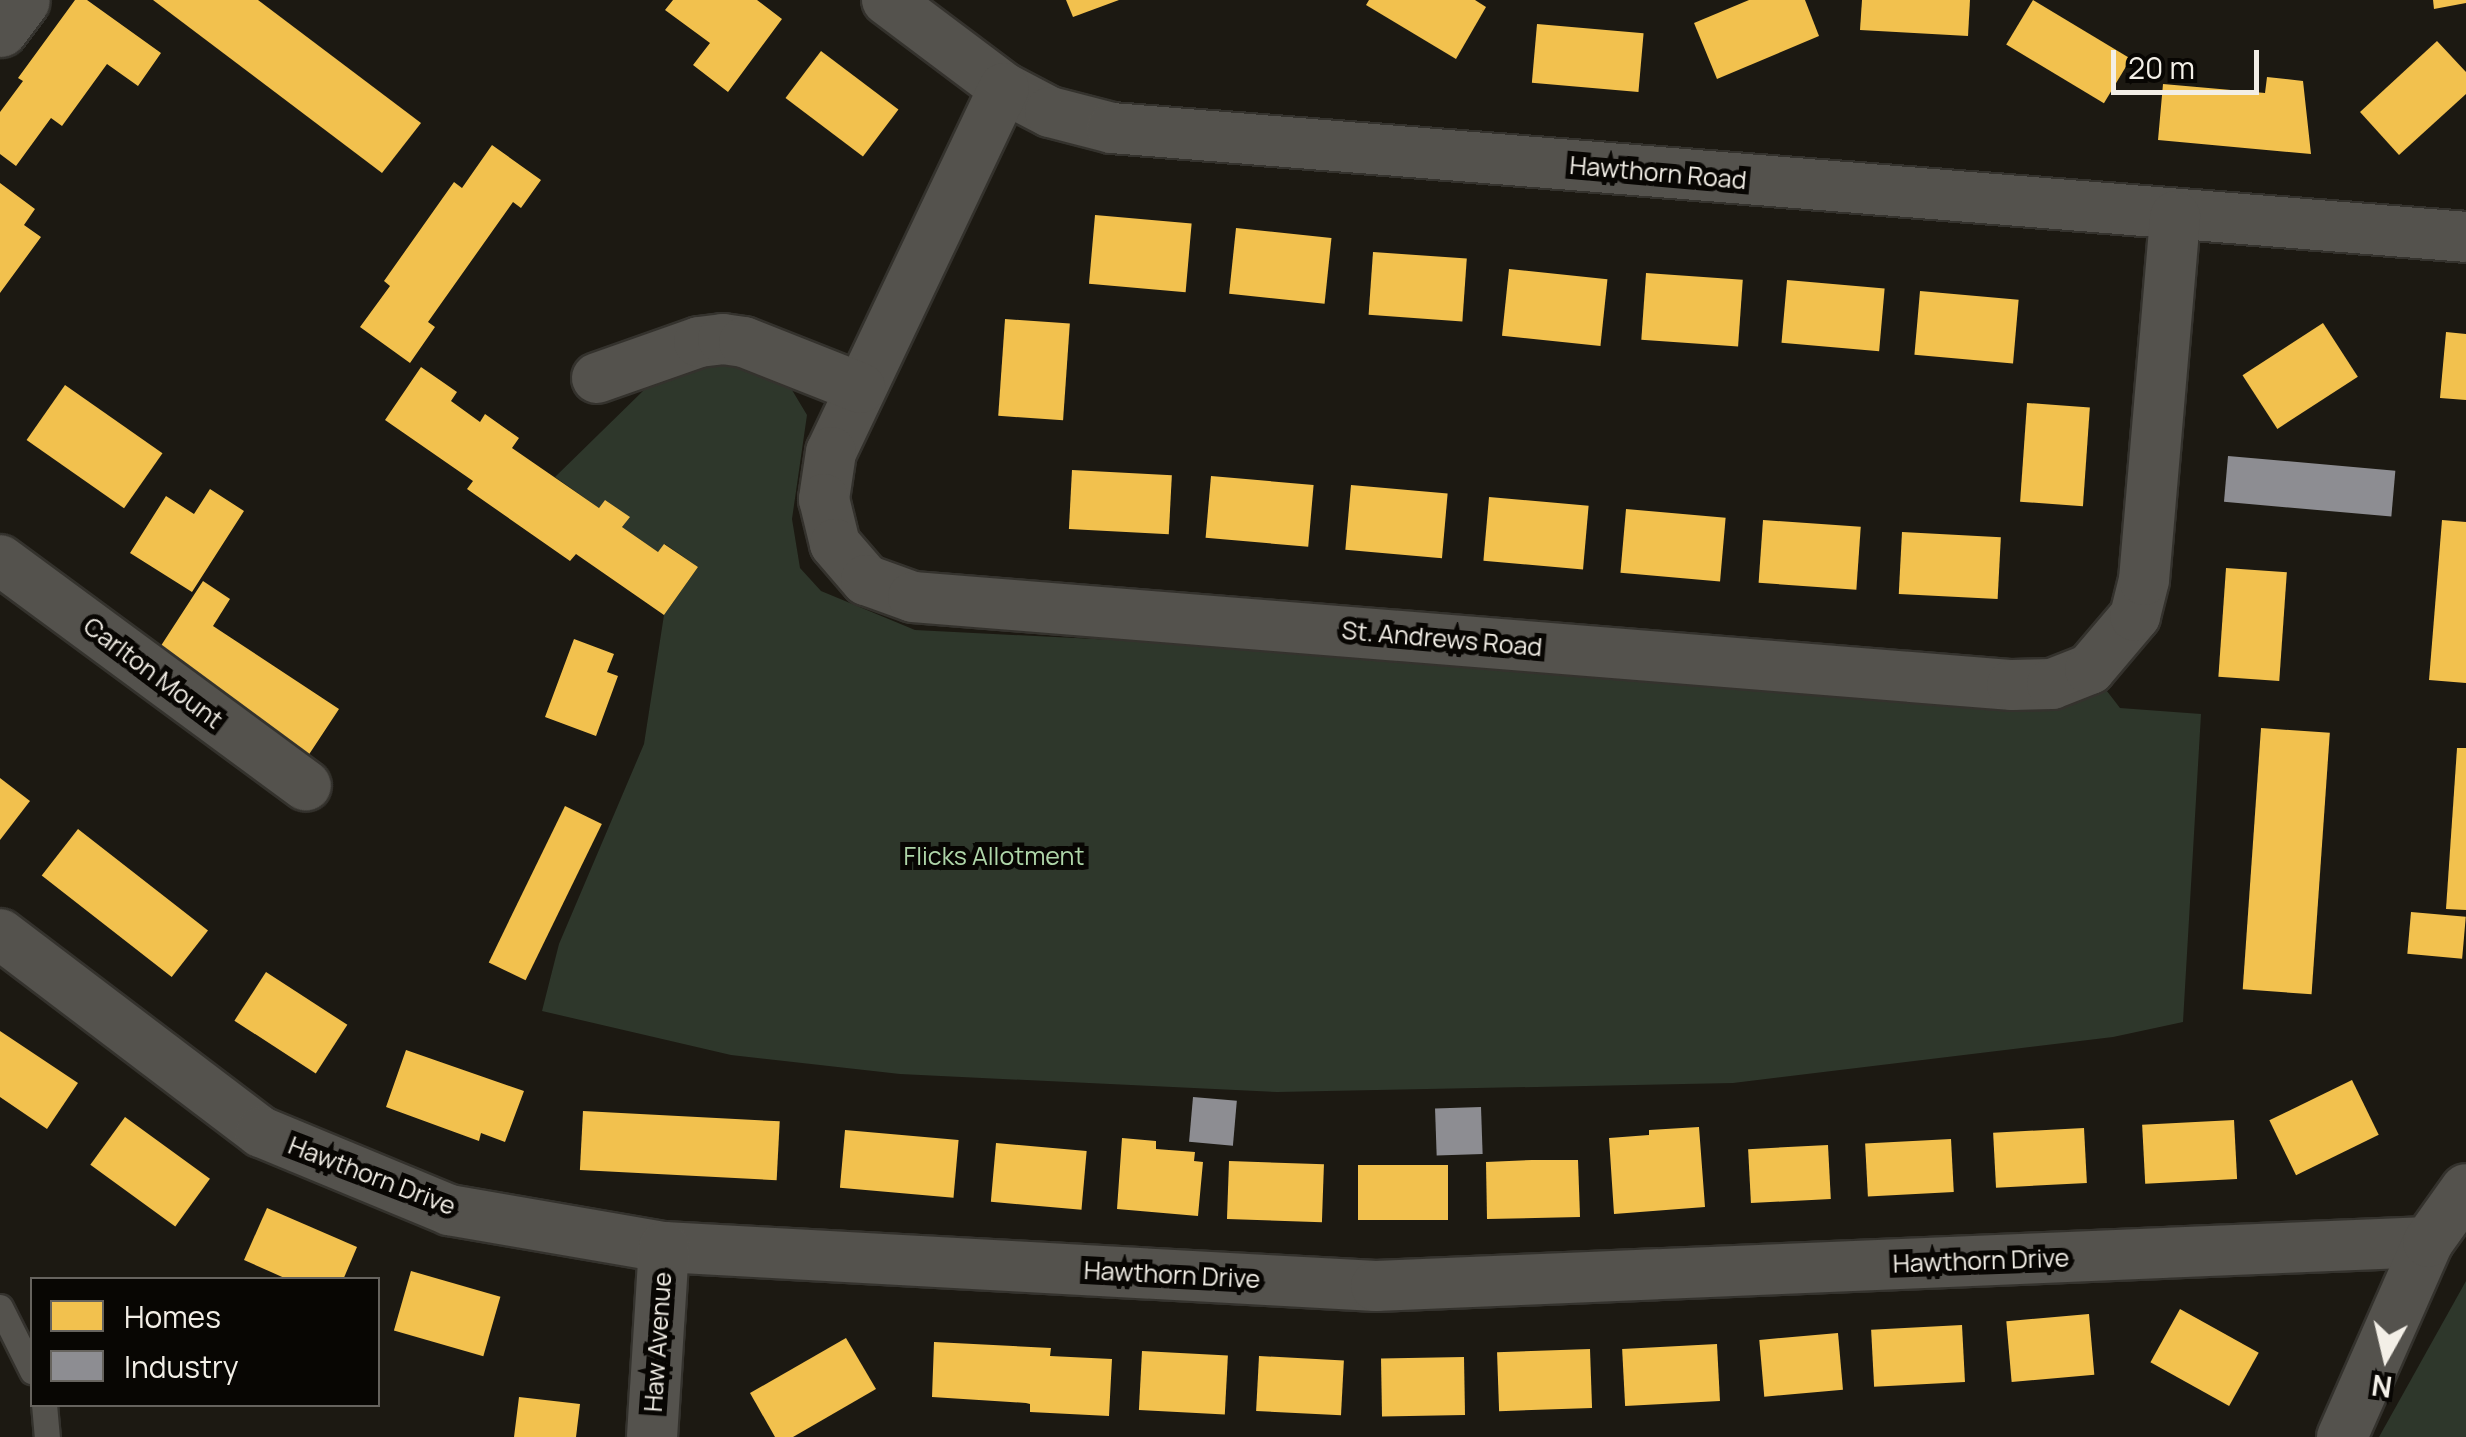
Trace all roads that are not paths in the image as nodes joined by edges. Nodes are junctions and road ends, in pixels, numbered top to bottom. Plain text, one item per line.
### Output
1 (22, 0) edge
2 (887, 0) edge
3 (0, 29) edge
4 (1004, 88) junction
5 (2175, 216) junction
6 (2466, 237) edge
7 (596, 378) dead end
8 (860, 388) junction
9 (0, 560) edge
10 (306, 786) dead end
11 (0, 934) edge
12 (2466, 1190) edge
13 (2428, 1242) junction
14 (664, 1247) junction
15 (0, 1308) edge
16 (30, 1367) edge
17 (44, 1407) edge
18 (46, 1437) edge
19 (652, 1437) edge
20 (2342, 1437) edge

1 - 3 street
2 - 4 street, Hawthorn Road
4 - 5 street, Hawthorn Road
4 - 8 street, St. Andrews Road
5 - 6 street, Hawthorn Road
5 - 8 street, St. Andrews Road
7 - 8 street
9 - 10 street, Carlton Mount
11 - 14 street, Hawthorn Drive
12 - 13 street
13 - 14 street, Hawthorn Drive
13 - 20 street
14 - 19 street, Haw Avenue
15 - 16 lane
17 - 18 lane

